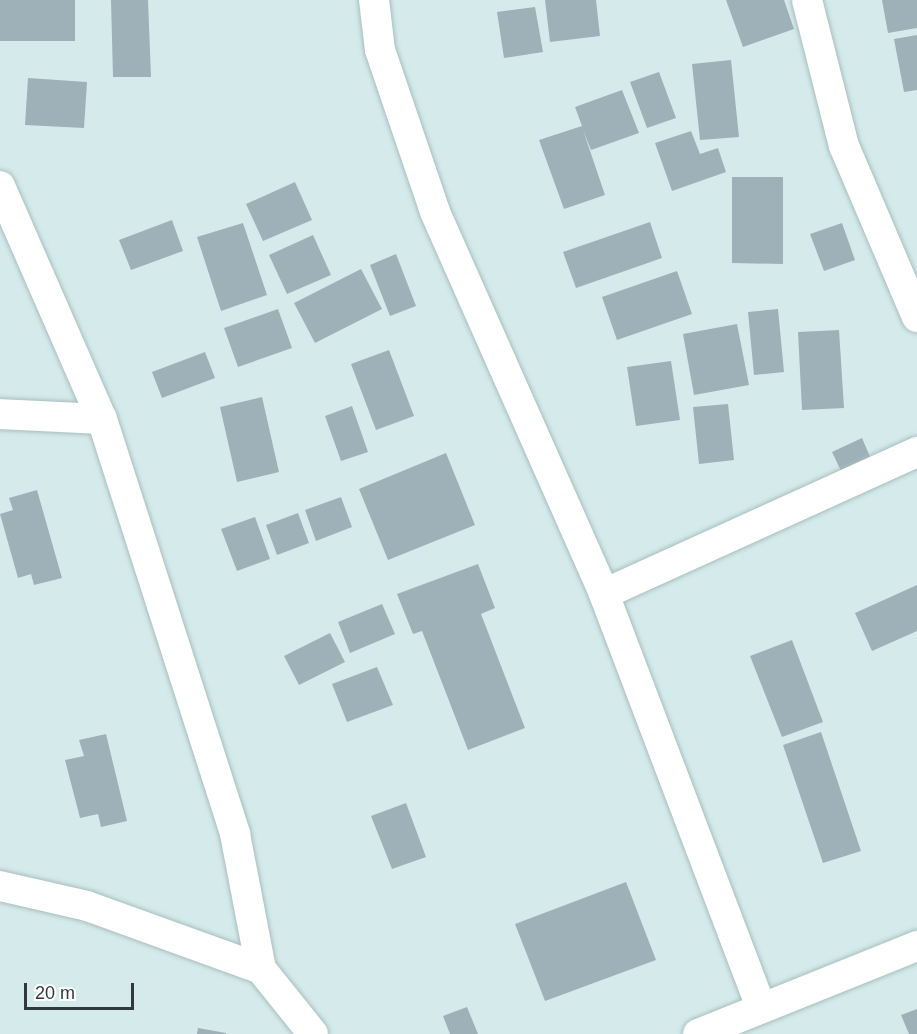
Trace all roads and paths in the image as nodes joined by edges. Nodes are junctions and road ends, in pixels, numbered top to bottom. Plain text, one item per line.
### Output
1 (374, 0) edge
2 (807, 0) edge
3 (0, 186) edge
4 (917, 317) edge
5 (0, 414) edge
6 (102, 419) junction
7 (917, 452) edge
8 (604, 594) junction
9 (0, 886) edge
10 (917, 946) edge
11 (261, 969) junction
12 (761, 1007) junction
13 (313, 1034) edge
14 (698, 1034) edge

1 - 8 street
2 - 4 street
3 - 6 street
5 - 6 street
6 - 11 street
7 - 8 street
8 - 12 street
9 - 11 street
10 - 12 street
11 - 13 street
12 - 14 street

